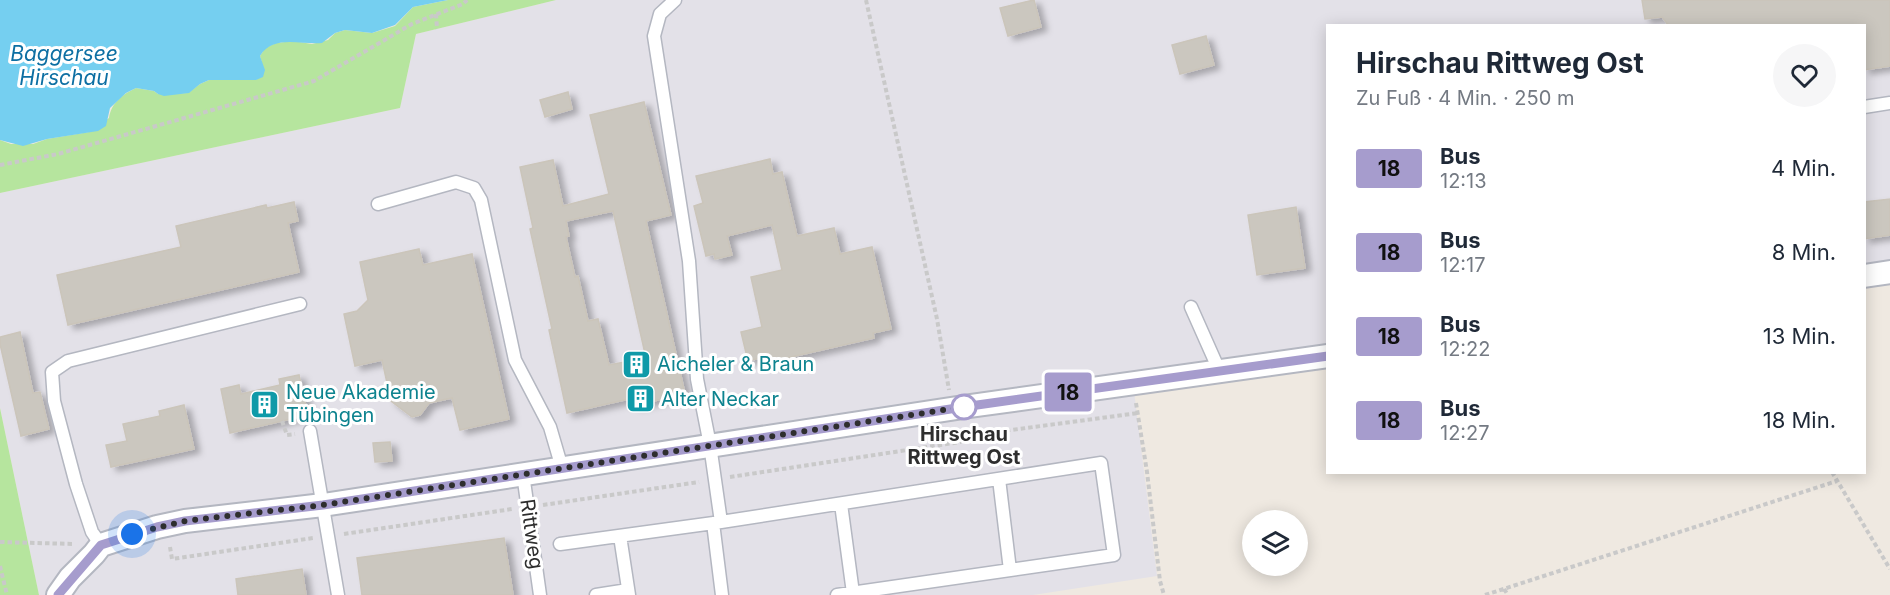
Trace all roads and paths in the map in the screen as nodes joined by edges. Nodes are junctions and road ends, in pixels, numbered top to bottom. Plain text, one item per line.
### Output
1 (467, 0) edge
2 (675, 0) edge
3 (866, 0) edge
4 (436, 14) junction
5 (437, 29) dead end
6 (1890, 103) edge
7 (1866, 106) edge
8 (0, 165) edge
9 (378, 204) dead end
10 (1890, 272) edge
11 (1866, 276) edge
12 (300, 304) dead end
13 (1191, 307) dead end
14 (1326, 356) edge
15 (1220, 370) junction
16 (1133, 383) junction
17 (951, 409) junction
18 (1138, 413) junction
19 (310, 431) dead end
20 (710, 445) junction
21 (562, 468) junction
22 (523, 474) junction
23 (1833, 474) edge
24 (999, 479) junction
25 (715, 480) junction
26 (1837, 481) junction
27 (841, 504) junction
28 (323, 505) junction
29 (528, 507) junction
30 (717, 523) junction
31 (166, 526) junction
32 (328, 536) junction
33 (620, 536) junction
34 (0, 542) edge
35 (560, 544) dead end
36 (101, 545) junction
37 (0, 567) edge
38 (1890, 569) edge
39 (1010, 570) junction
40 (1504, 589) junction
41 (628, 593) edge
42 (853, 593) junction
43 (7, 595) edge
44 (58, 595) edge
45 (338, 595) edge
46 (540, 595) edge
47 (596, 595) edge
48 (722, 595) edge
49 (837, 595) edge
50 (1164, 595) edge
51 (1485, 595) edge
52 (1508, 595) edge

1 - 4 path
2 - 20 lane
3 - 17 path
4 - 5 path
4 - 8 path
6 - 7 lane
9 - 21 lane
10 - 11 street
12 - 36 lane
13 - 15 lane
14 - 15 street, Rittweg
15 - 16 street, Rittweg
16 - 17 street, Rittweg
16 - 18 path
17 - 20 street, Rittweg
18 - 25 path
18 - 50 path
19 - 28 lane
20 - 21 street, Rittweg
20 - 25 lane
21 - 22 street, Rittweg
22 - 28 street, Rittweg
22 - 29 lane, Rittweg
23 - 26 path
24 - 27 lane
24 - 39 lane
24 - 39 lane
25 - 29 path
25 - 30 lane
26 - 38 path
26 - 40 path
27 - 30 lane
27 - 42 lane
28 - 31 street, Rittweg
28 - 32 lane
29 - 32 path
29 - 46 lane, Rittweg
30 - 33 lane
30 - 48 lane
31 - 32 path
31 - 36 street, Rittweg
32 - 45 lane
33 - 35 lane
33 - 41 lane
34 - 36 path
36 - 44 street
37 - 43 path
39 - 42 lane
40 - 51 path
40 - 52 path
41 - 47 lane
42 - 49 lane

